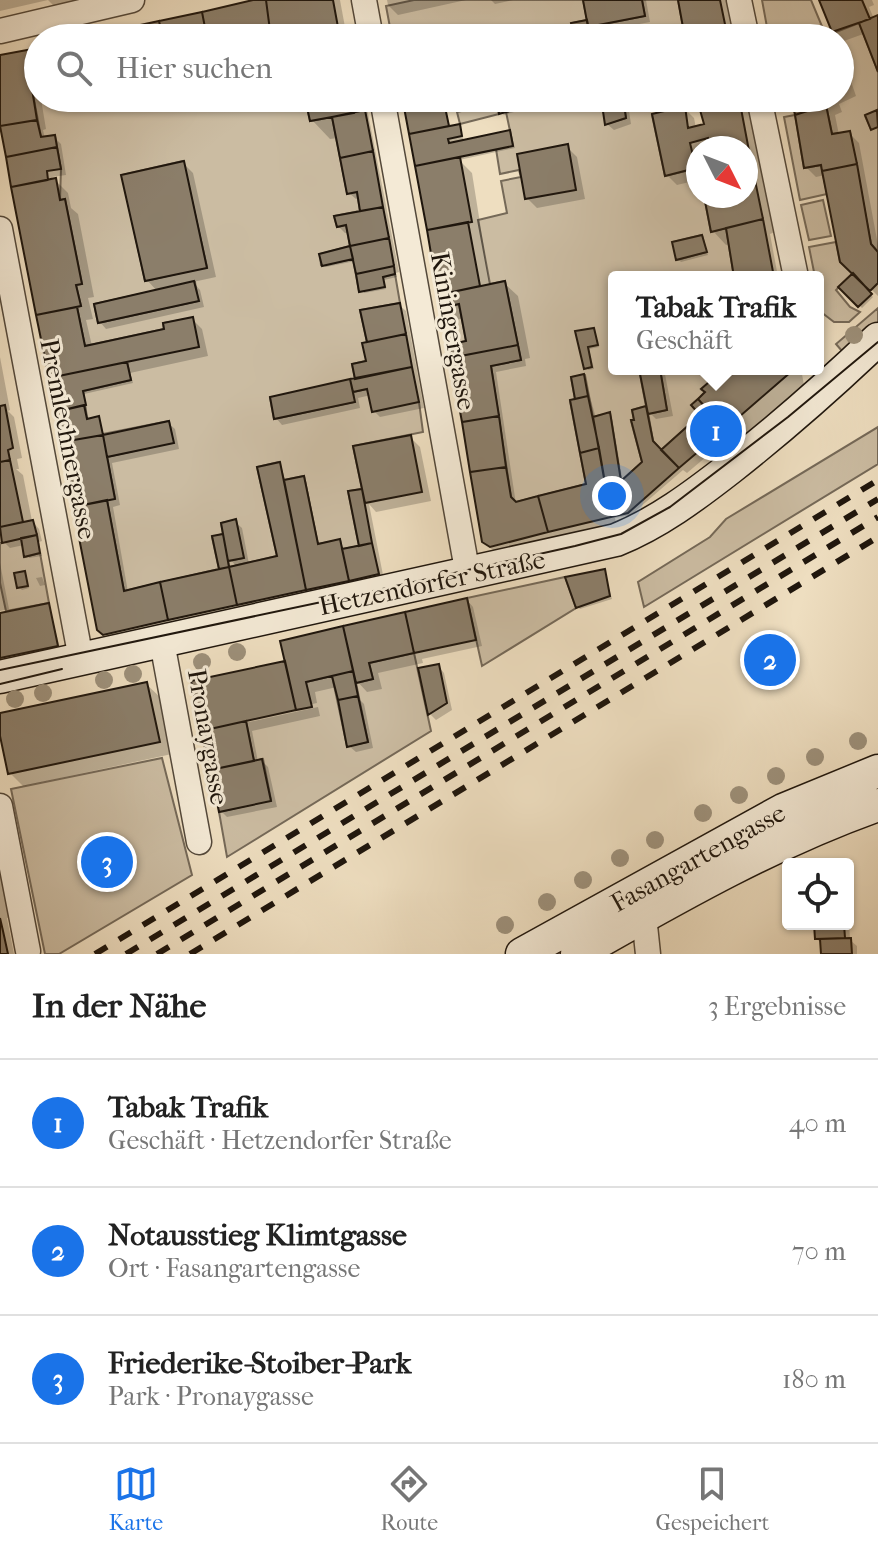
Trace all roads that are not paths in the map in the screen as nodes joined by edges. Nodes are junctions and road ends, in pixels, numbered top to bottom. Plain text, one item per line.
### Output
1 (132, 0) edge
2 (364, 0) edge
3 (739, 0) edge
4 (30, 24) edge
5 (368, 24) edge
6 (744, 24) edge
7 (24, 25) edge
8 (0, 31) edge
9 (385, 112) edge
10 (762, 112) edge
11 (0, 229) edge
12 (795, 271) edge
13 (878, 339) edge
14 (878, 359) edge
15 (818, 382) edge
16 (468, 575) junction
17 (162, 642) junction
18 (81, 659) junction
19 (0, 677) edge
20 (878, 771) edge
21 (878, 805) edge
22 (0, 806) edge
23 (199, 842) dead end
24 (644, 916) junction
25 (28, 951) dead end
26 (522, 954) edge
27 (577, 954) edge
28 (648, 954) edge

1 - 4 street
2 - 5 street
3 - 6 street
7 - 8 street
9 - 16 street, Kiningergasse
10 - 12 street
11 - 18 street, Premlechnergasse
13 - 15 main road, Hetzendorfer Straße
14 - 15 main road, Hetzendorfer Straße
15 - 16 main road, Hetzendorfer Straße
16 - 17 main road, Hetzendorfer Straße
17 - 18 main road, Hetzendorfer Straße
17 - 23 street, Pronaygasse
18 - 19 main road, Hetzendorfer Straße
20 - 26 main road, Fasangartengasse
21 - 24 main road, Fasangartengasse
22 - 25 street
24 - 27 main road, Fasangartengasse
24 - 28 street

